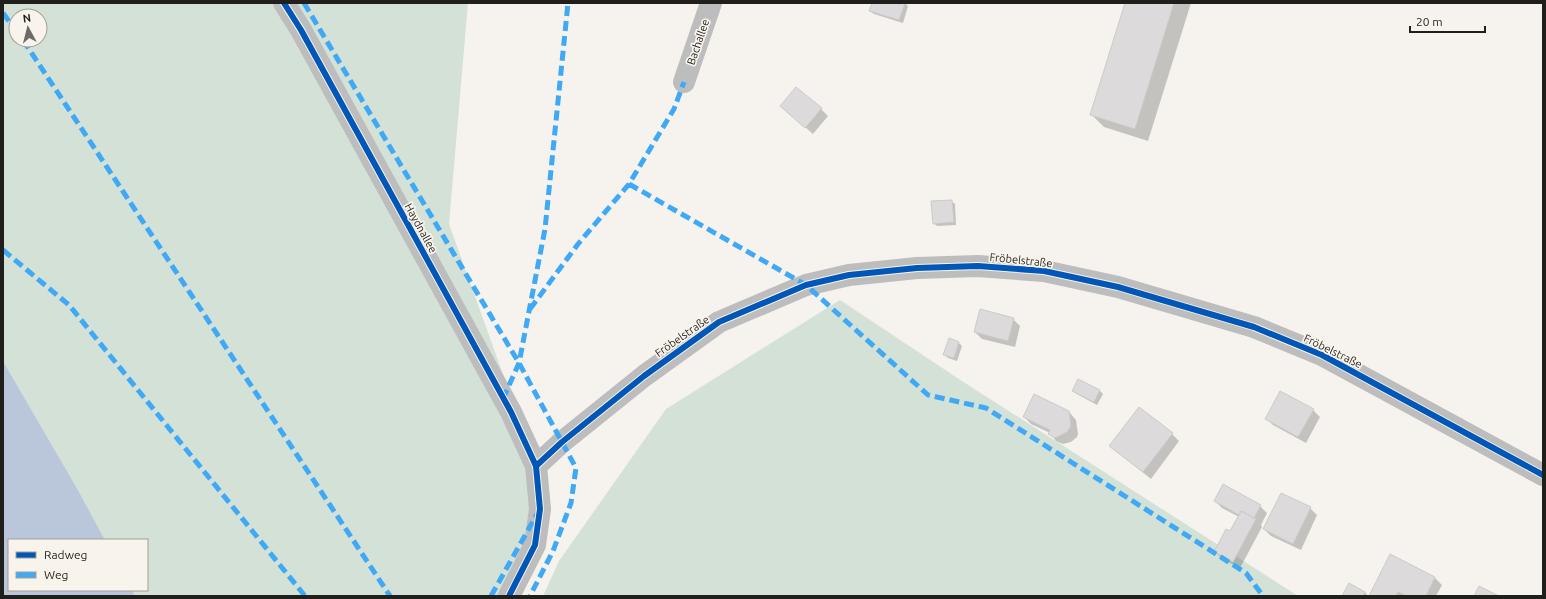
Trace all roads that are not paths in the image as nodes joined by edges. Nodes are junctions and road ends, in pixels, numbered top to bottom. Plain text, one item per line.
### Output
1 (284, 3) edge
2 (711, 3) edge
3 (684, 82) dead end
4 (536, 466) junction
5 (1543, 475) edge
6 (509, 596) edge

1 - 4 street, Haydnallee
2 - 3 street, Bachallee
4 - 5 street, Fröbelstraße
4 - 6 street, Haydnallee

